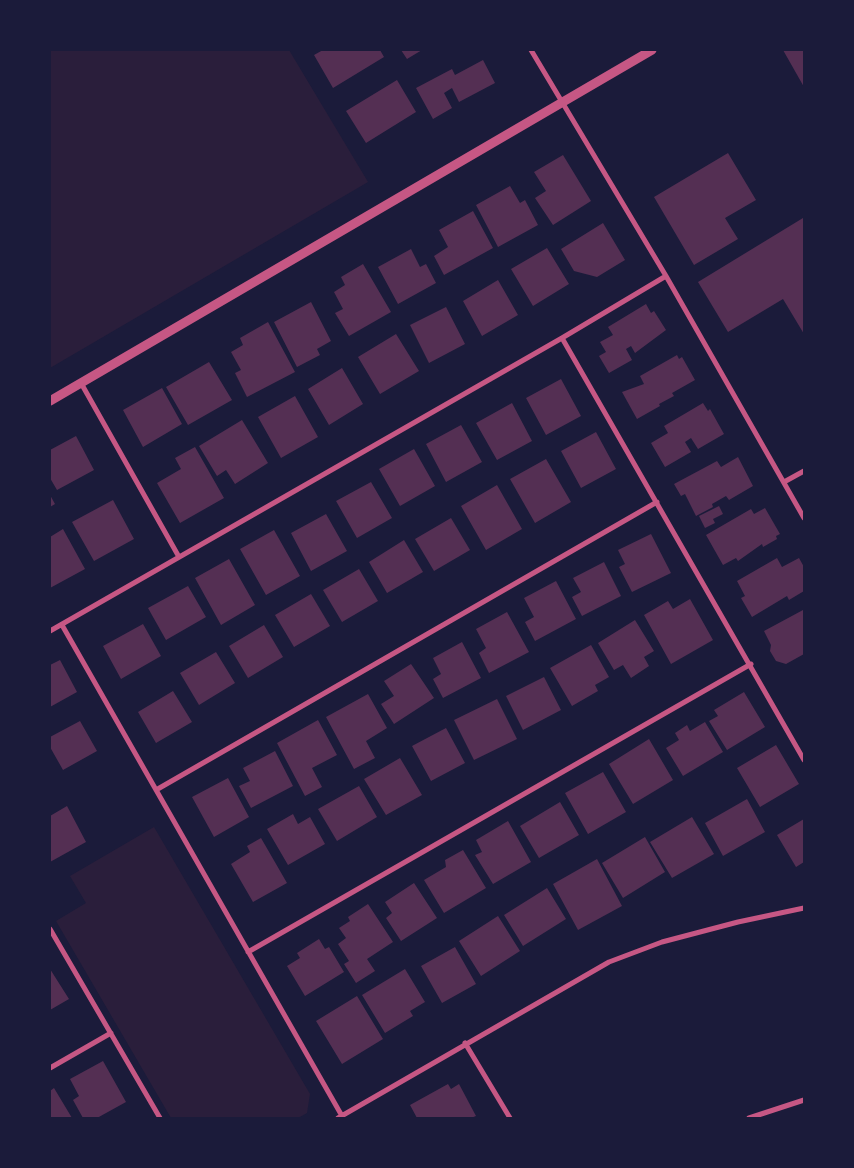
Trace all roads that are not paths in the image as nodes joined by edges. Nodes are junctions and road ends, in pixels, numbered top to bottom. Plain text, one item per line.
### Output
1 (531, 50) edge
2 (652, 50) edge
3 (562, 103) junction
4 (666, 276) junction
5 (562, 338) junction
6 (81, 383) junction
7 (50, 401) edge
8 (804, 471) edge
9 (784, 482) junction
10 (657, 502) junction
11 (804, 518) edge
12 (179, 557) junction
13 (62, 625) junction
14 (50, 631) edge
15 (751, 664) junction
16 (804, 760) edge
17 (156, 790) junction
18 (804, 908) edge
19 (50, 929) edge
20 (248, 952) junction
21 (111, 1033) junction
22 (466, 1044) junction
23 (50, 1068) edge
24 (804, 1100) edge
25 (340, 1117) edge
26 (160, 1118) edge
27 (510, 1118) edge
28 (749, 1118) edge

1 - 3 street
2 - 3 street
3 - 4 street
3 - 6 street
4 - 5 street
4 - 9 street
5 - 10 street
5 - 12 street
6 - 7 street
6 - 12 street
8 - 9 street
9 - 11 street
10 - 15 street
10 - 17 street
12 - 13 street
13 - 14 street
13 - 17 street
15 - 16 street
15 - 20 street
17 - 20 street
18 - 22 street
19 - 21 street
20 - 25 street
21 - 23 street
21 - 26 street
22 - 25 street
22 - 27 street
24 - 28 street

